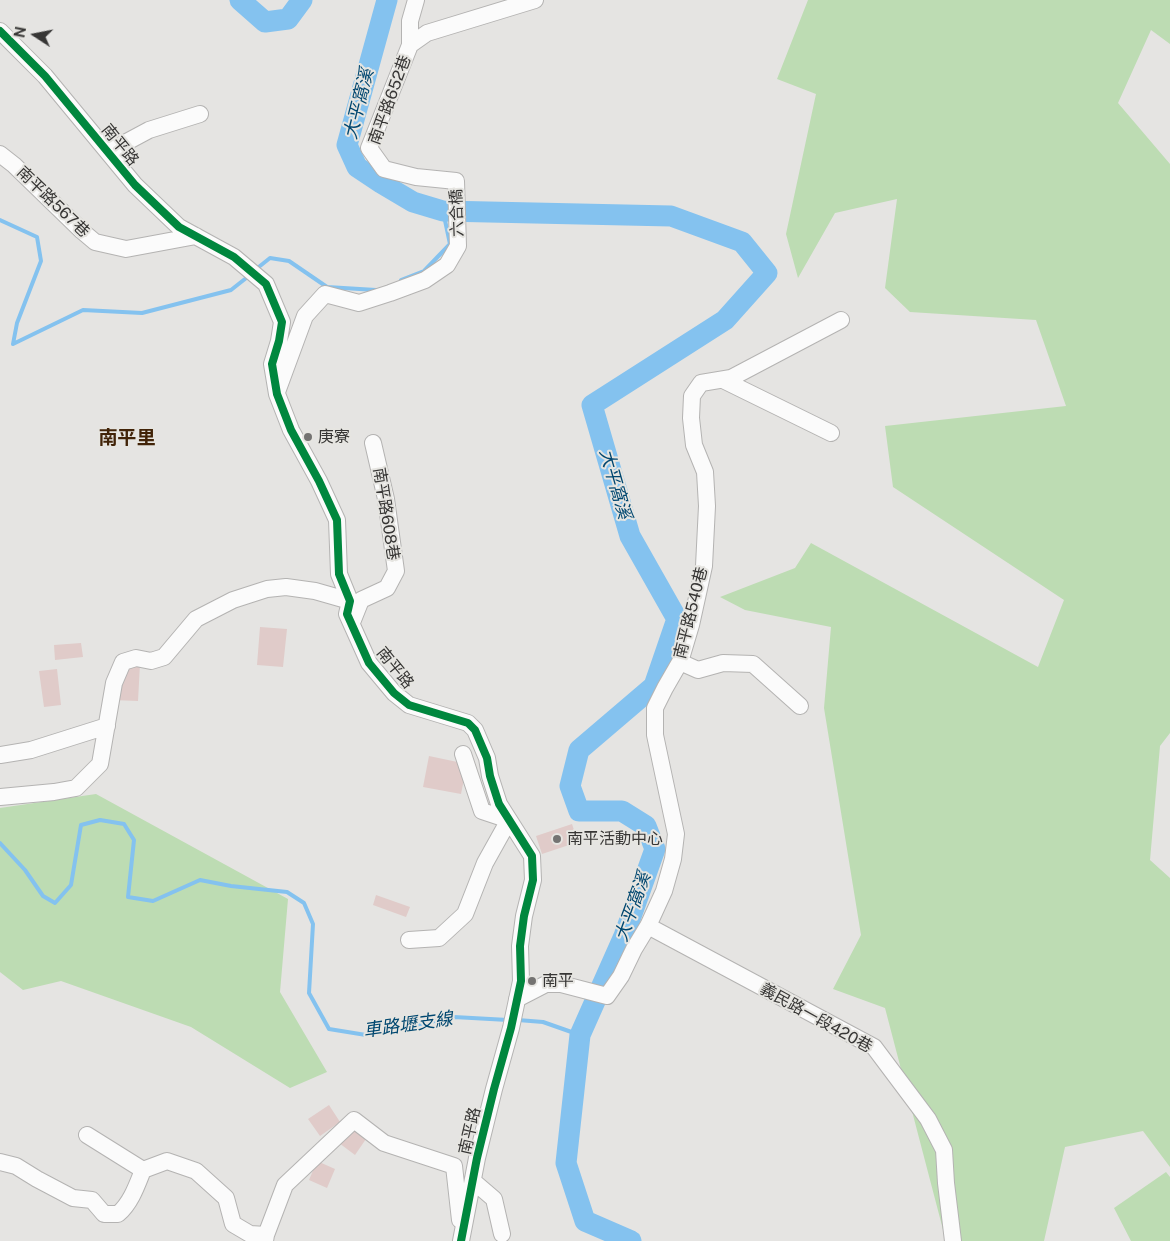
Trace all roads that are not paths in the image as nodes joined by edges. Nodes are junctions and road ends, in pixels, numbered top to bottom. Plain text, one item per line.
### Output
1 (416, 0) edge
2 (534, 0) edge
3 (0, 31) edge
4 (410, 44) junction
5 (200, 114) dead end
6 (108, 152) junction
7 (0, 154) edge
8 (456, 180) joint
9 (196, 236) junction
10 (841, 320) dead end
11 (723, 380) junction
12 (277, 394) junction
13 (831, 433) dead end
14 (373, 443) dead end
15 (350, 601) junction
16 (352, 625) junction
17 (680, 662) junction
18 (800, 706) dead end
19 (107, 726) junction
20 (463, 754) dead end
21 (0, 755) edge
22 (0, 796) edge
23 (509, 820) junction
24 (648, 926) junction
25 (409, 940) dead end
26 (517, 999) junction
27 (87, 1134) dead end
28 (0, 1162) edge
29 (143, 1170) junction
30 (473, 1181) junction
31 (502, 1234) dead end
32 (462, 1236) edge
33 (266, 1238) edge
34 (953, 1241) edge

1 - 4 street, 南平路652巷
2 - 4 street, 南平路652巷
3 - 6 street, 南平路
4 - 8 street, 南平路652巷
5 - 6 street
6 - 9 street, 南平路
7 - 9 street, 南平路567巷
8 - 12 street, 六合橋
9 - 12 street, 南平路
10 - 11 street, 南平路540巷
11 - 13 street
11 - 17 street, 南平路540巷
12 - 15 street, 南平路
14 - 16 street, 南平路608巷
15 - 16 street, 南平路
15 - 19 street
16 - 23 street, 南平路
17 - 18 street
17 - 24 street, 南平路540巷
19 - 21 street
19 - 22 street
20 - 23 street
23 - 25 street
23 - 26 street, 南平路
24 - 26 street, 南平路540巷
24 - 34 street, 義民路一段420巷
26 - 30 street, 南平路
27 - 29 street
28 - 29 street
29 - 33 street
30 - 31 street
30 - 32 street, 南平路
32 - 33 street

